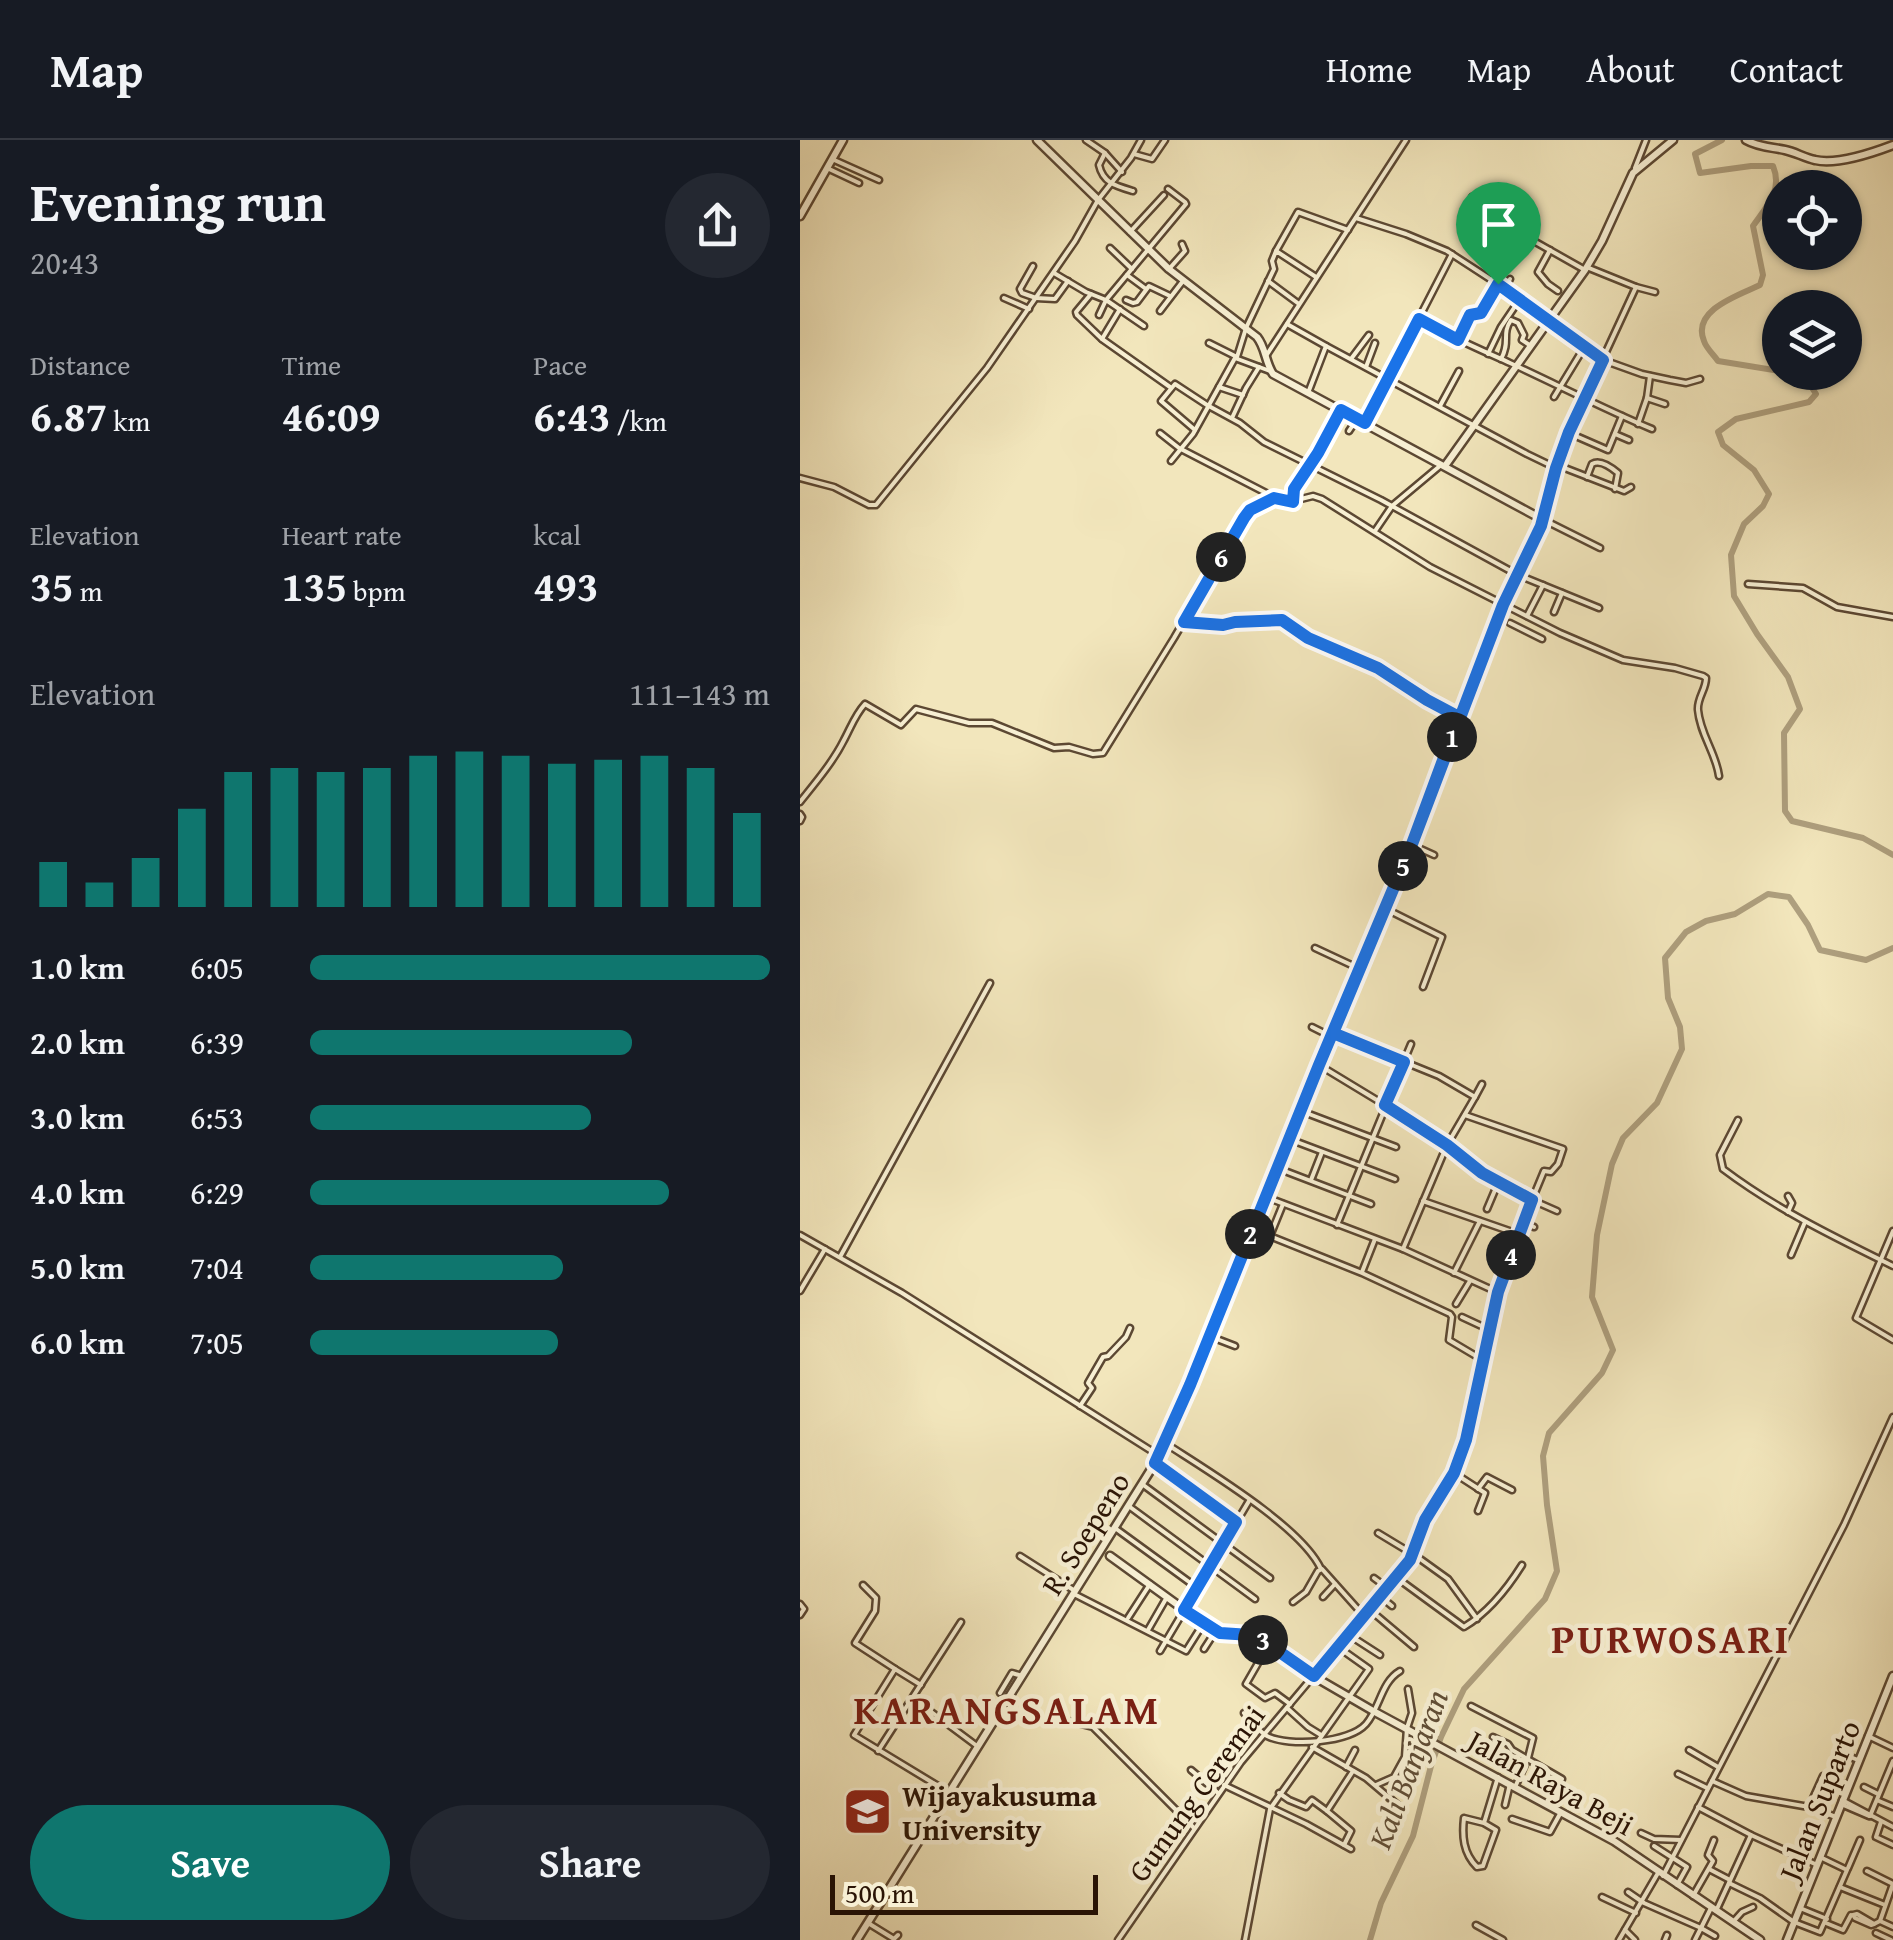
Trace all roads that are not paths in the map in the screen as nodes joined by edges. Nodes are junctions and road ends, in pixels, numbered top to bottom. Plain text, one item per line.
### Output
1 (843, 140) edge
2 (1036, 140) edge
3 (1086, 140) edge
4 (1139, 140) edge
5 (1165, 140) edge
6 (1406, 140) edge
7 (1646, 140) edge
8 (1673, 140) edge
9 (1746, 140) edge
10 (1893, 145) edge
11 (1105, 153) junction
12 (1134, 154) junction
13 (832, 159) junction
14 (826, 168) junction
15 (1122, 172) junction
16 (1633, 173) junction
17 (879, 180) dead end
18 (859, 184) dead end
19 (1111, 184) junction
20 (1500, 188) dead end
21 (1168, 189) dead end
22 (1133, 190) dead end
23 (1164, 195) dead end
24 (1472, 197) dead end
25 (1098, 200) junction
26 (1518, 212) dead end
27 (1500, 214) junction
28 (800, 216) edge
29 (1356, 218) junction
30 (1510, 226) junction
31 (1348, 230) junction
32 (1516, 231) junction
33 (1130, 232) junction
34 (1182, 244) dead end
35 (1110, 248) dead end
36 (1149, 250) junction
37 (1550, 250) junction
38 (1276, 252) junction
39 (1452, 254) junction
40 (1543, 264) junction
41 (1033, 266) dead end
42 (1169, 268) junction
43 (1550, 268) dead end
44 (1586, 269) junction
45 (1130, 272) junction
46 (1054, 273) junction
47 (1316, 276) junction
48 (1510, 279) dead end
49 (1068, 281) junction
50 (1183, 281) junction
51 (1268, 281) junction
52 (1495, 282) junction
53 (1636, 287) junction
54 (1146, 289) junction
55 (1504, 289) junction
56 (1558, 291) dead end
57 (1655, 292) dead end
58 (1091, 294) junction
59 (1170, 296) junction
60 (1004, 298) dead end
61 (1036, 298) junction
62 (1520, 299) junction
63 (1106, 300) junction
64 (1126, 300) dead end
65 (1299, 304) junction
66 (1029, 309) junction
67 (1120, 309) junction
68 (1160, 311) dead end
69 (1099, 315) dead end
70 (1419, 319) junction
71 (1550, 322) junction
72 (1286, 323) junction
73 (1144, 326) dead end
74 (1246, 328) junction
75 (1369, 335) dead end
76 (1102, 339) junction
77 (1260, 340) junction
78 (1458, 340) junction
79 (1209, 343) dead end
80 (1375, 343) dead end
81 (1271, 346) junction
82 (1326, 346) junction
83 (1531, 346) junction
84 (1585, 346) junction
85 (1358, 349) junction
86 (1371, 354) junction
87 (1488, 354) junction
88 (1266, 356) junction
89 (1237, 357) junction
90 (1349, 358) junction
91 (1501, 359) junction
92 (1603, 360) junction
93 (1516, 366) junction
94 (1259, 367) junction
95 (1340, 367) dead end
96 (1366, 367) junction
97 (1270, 371) junction
98 (1459, 371) dead end
99 (1650, 376) junction
100 (1389, 379) junction
101 (1700, 379) dead end
102 (1170, 387) junction
103 (1219, 387) junction
104 (1558, 388) junction
105 (1243, 394) junction
106 (1308, 394) junction
107 (1554, 397) dead end
108 (1646, 398) junction
109 (1584, 400) junction
110 (1665, 404) dead end
111 (1207, 406) junction
112 (1440, 406) junction
113 (1341, 410) junction
114 (1622, 416) junction
115 (1232, 418) junction
116 (1356, 418) junction
117 (1365, 423) junction
118 (1638, 424) junction
119 (1473, 425) junction
120 (1652, 429) dead end
121 (1195, 430) junction
122 (1349, 431) dead end
123 (1160, 432) dead end
124 (1569, 432) junction
125 (1615, 434) junction
126 (1629, 440) dead end
127 (1180, 448) junction
128 (1171, 461) dead end
129 (1311, 465) junction
130 (1443, 465) junction
131 (1557, 467) junction
132 (800, 478) edge
133 (1586, 478) junction
134 (1630, 487) dead end
135 (1615, 489) junction
136 (1274, 498) junction
137 (1293, 502) junction
138 (1392, 506) junction
139 (1542, 519) junction
140 (1375, 531) junction
141 (1600, 548) dead end
142 (1518, 576) junction
143 (1748, 584) dead end
144 (1543, 585) junction
145 (1562, 592) junction
146 (1503, 605) junction
147 (1599, 608) dead end
148 (1554, 612) dead end
149 (1526, 616) junction
150 (1893, 617) edge
151 (1184, 622) junction
152 (1510, 624) dead end
153 (1542, 640) dead end
154 (1459, 717) junction
155 (1719, 776) dead end
156 (800, 802) edge
157 (800, 814) edge
158 (800, 822) edge
159 (1412, 844) junction
160 (1434, 855) dead end
161 (1386, 909) junction
162 (1314, 948) dead end
163 (1361, 969) junction
164 (990, 983) dead end
165 (1422, 987) dead end
166 (1312, 1027) dead end
167 (1332, 1035) junction
168 (1412, 1044) dead end
169 (1404, 1062) junction
170 (1319, 1065) junction
171 (1482, 1084) dead end
172 (1474, 1097) junction
173 (1386, 1105) junction
174 (1302, 1110) junction
175 (1465, 1115) junction
176 (1738, 1120) dead end
177 (1372, 1138) junction
178 (1290, 1139) junction
179 (1566, 1139) dead end
180 (1447, 1145) junction
181 (1396, 1147) dead end
182 (1563, 1149) junction
183 (1322, 1152) junction
184 (1360, 1167) junction
185 (1278, 1168) junction
186 (1395, 1180) dead end
187 (1311, 1181) junction
188 (1498, 1183) junction
189 (1349, 1196) junction
190 (1788, 1196) dead end
191 (1266, 1197) junction
192 (1532, 1200) junction
193 (1423, 1202) junction
194 (1283, 1204) junction
195 (1371, 1204) dead end
196 (1488, 1210) dead end
197 (1556, 1212) dead end
198 (1788, 1212) junction
199 (1480, 1221) junction
200 (1804, 1222) junction
201 (1524, 1223) junction
202 (1337, 1225) junction
203 (1534, 1227) dead end
204 (1252, 1229) junction
205 (1893, 1231) edge
206 (1518, 1234) junction
207 (800, 1235) edge
208 (1270, 1236) junction
209 (1375, 1239) junction
210 (826, 1249) junction
211 (1403, 1249) junction
212 (1791, 1254) dead end
213 (840, 1258) junction
214 (1881, 1260) junction
215 (1893, 1266) edge
216 (1362, 1272) junction
217 (1454, 1273) junction
218 (1470, 1281) junction
219 (800, 1291) edge
220 (1498, 1292) junction
221 (1456, 1304) dead end
222 (1462, 1317) dead end
223 (1130, 1328) dead end
224 (1490, 1330) junction
225 (1209, 1336) junction
226 (1893, 1340) edge
227 (1235, 1346) dead end
228 (1483, 1360) junction
229 (1080, 1406) junction
230 (1893, 1417) edge
231 (1165, 1442) junction
232 (1157, 1459) junction
233 (1454, 1473) junction
234 (1142, 1484) junction
235 (1478, 1489) junction
236 (1512, 1490) dead end
237 (1249, 1501) junction
238 (1129, 1506) junction
239 (1478, 1511) dead end
240 (1236, 1522) junction
241 (1115, 1528) junction
242 (1378, 1533) dead end
243 (1106, 1544) junction
244 (1224, 1544) junction
245 (1413, 1555) junction
246 (1020, 1556) dead end
247 (1110, 1556) junction
248 (1096, 1559) junction
249 (1210, 1565) junction
250 (1522, 1565) dead end
251 (1320, 1569) junction
252 (1270, 1578) dead end
253 (1374, 1578) dead end
254 (1397, 1578) junction
255 (863, 1584) dead end
256 (1150, 1584) junction
257 (1335, 1584) junction
258 (1197, 1588) junction
259 (1388, 1588) junction
260 (1075, 1592) junction
261 (1323, 1597) dead end
262 (1380, 1597) junction
263 (1168, 1598) junction
264 (1255, 1599) dead end
265 (1293, 1602) dead end
266 (800, 1604) edge
267 (1392, 1606) dead end
268 (1184, 1610) junction
269 (1370, 1610) junction
270 (800, 1615) edge
271 (1364, 1616) junction
272 (1477, 1619) junction
273 (1128, 1620) junction
274 (961, 1622) dead end
275 (1203, 1624) junction
276 (1148, 1630) junction
277 (1216, 1632) junction
278 (1349, 1635) junction
279 (1167, 1640) junction
280 (1269, 1644) junction
281 (1338, 1647) junction
282 (1414, 1647) dead end
283 (1204, 1649) dead end
284 (1160, 1650) dead end
285 (1380, 1655) dead end
286 (895, 1668) junction
287 (1400, 1672) dead end
288 (1022, 1676) junction
289 (1314, 1676) junction
290 (1893, 1678) edge
291 (921, 1686) junction
292 (1408, 1689) dead end
293 (1000, 1693) dead end
294 (1349, 1697) junction
295 (1289, 1706) junction
296 (1471, 1706) dead end
297 (926, 1708) dead end
298 (1375, 1712) junction
299 (1244, 1713) dead end
300 (1053, 1717) dead end
301 (1407, 1728) junction
302 (1265, 1735) junction
303 (1868, 1736) junction
304 (1492, 1737) dead end
305 (1318, 1738) junction
306 (978, 1746) junction
307 (1312, 1747) junction
308 (1893, 1748) edge
309 (1355, 1750) dead end
310 (1689, 1750) dead end
311 (878, 1752) junction
312 (1840, 1752) dead end
313 (1528, 1758) junction
314 (1858, 1760) junction
315 (1893, 1761) edge
316 (1718, 1766) junction
317 (1346, 1767) junction
318 (1191, 1770) dead end
319 (1353, 1770) junction
320 (1891, 1772) edge
321 (1678, 1774) dead end
322 (1498, 1777) junction
323 (1562, 1779) dead end
324 (1711, 1781) junction
325 (1224, 1785) junction
326 (1513, 1785) junction
327 (1376, 1786) junction
328 (1848, 1786) junction
329 (1883, 1786) junction
330 (1864, 1787) dead end
331 (1707, 1788) junction
332 (1893, 1790) edge
333 (948, 1792) junction
334 (1280, 1793) junction
335 (1218, 1794) junction
336 (1878, 1798) junction
337 (1842, 1802) junction
338 (1399, 1806) dead end
339 (1505, 1806) dead end
340 (1698, 1807) junction
341 (1810, 1807) junction
342 (1270, 1808) junction
343 (1893, 1808) edge
344 (1327, 1811) junction
345 (1561, 1812) junction
346 (1870, 1816) junction
347 (1836, 1817) junction
348 (1512, 1819) dead end
349 (1881, 1822) junction
350 (1484, 1823) junction
351 (1893, 1828) edge
352 (1193, 1829) junction
353 (1641, 1833) dead end
354 (1751, 1835) junction
355 (1201, 1836) dead end
356 (1680, 1840) junction
357 (1714, 1840) dead end
358 (1860, 1840) dead end
359 (1344, 1845) junction
360 (1654, 1846) dead end
361 (1893, 1846) edge
362 (1352, 1849) dead end
363 (1672, 1858) junction
364 (1819, 1861) junction
365 (1709, 1869) junction
366 (1847, 1870) junction
367 (1867, 1870) dead end
368 (1661, 1874) junction
369 (1729, 1882) junction
370 (1893, 1884) edge
371 (1676, 1885) junction
372 (1840, 1887) junction
373 (1628, 1892) dead end
374 (1693, 1896) junction
375 (1602, 1898) dead end
376 (1642, 1902) junction
377 (1888, 1904) edge
378 (1753, 1907) dead end
379 (1800, 1908) junction
380 (1714, 1910) junction
381 (1636, 1913) junction
382 (1826, 1921) junction
383 (1732, 1922) junction
384 (1794, 1922) junction
385 (868, 1923) junction
386 (1877, 1923) junction
387 (1476, 1925) dead end
388 (1893, 1927) edge
389 (1701, 1928) junction
390 (1625, 1930) junction
391 (1876, 1933) dead end
392 (898, 1935) dead end
393 (1715, 1936) dead end
394 (857, 1940) edge
395 (1118, 1940) edge
396 (1245, 1940) edge
397 (1503, 1940) edge
398 (1619, 1940) edge
399 (1635, 1940) edge
400 (1696, 1940) edge
401 (1760, 1940) edge
402 (1787, 1940) edge
403 (1890, 1940) edge

1 - 13 street
2 - 25 street
3 - 11 street
4 - 12 street
5 - 12 street
6 - 29 street
7 - 16 street
8 - 16 street
9 - 10 street
11 - 15 street
11 - 19 street
12 - 15 street
13 - 14 street
13 - 17 street
14 - 18 street
14 - 28 street
15 - 19 street
16 - 44 street
19 - 22 street
19 - 25 street
20 - 27 street
21 - 36 street
23 - 33 street
24 - 27 street
25 - 33 street
25 - 46 street
26 - 30 street
27 - 30 street
29 - 31 street
29 - 39 street
30 - 32 street
31 - 38 street
31 - 47 street
32 - 37 street
32 - 52 street
33 - 36 street
34 - 42 street
35 - 45 street
36 - 42 street
36 - 45 street
37 - 40 street
37 - 44 street
38 - 47 street
38 - 51 street
39 - 52 street
39 - 70 street
40 - 43 street
40 - 56 street
41 - 61 street
42 - 50 street
44 - 53 street
44 - 71 street
45 - 54 street
45 - 63 street
46 - 49 street
46 - 61 street
47 - 65 street
48 - 55 street
49 - 58 street
49 - 61 street
50 - 59 street
50 - 74 street
51 - 65 street
51 - 74 street
52 - 55 street
52 - 78 street
53 - 57 street
53 - 92 street
54 - 59 street
54 - 64 street
55 - 62 street
58 - 63 street
58 - 76 street
59 - 68 street
60 - 66 street
61 - 66 street
62 - 71 street
62 - 87 street
63 - 67 street
63 - 69 street
65 - 72 street
66 - 132 street
67 - 73 street
67 - 76 street
70 - 78 street
70 - 100 street
71 - 83 street
71 - 84 street
72 - 81 street
72 - 82 street
74 - 77 street
74 - 89 street
75 - 85 street
76 - 102 street
77 - 81 street
77 - 88 street
78 - 87 street
79 - 89 street
80 - 86 street
81 - 88 street
82 - 90 street
82 - 106 street
83 - 91 street
83 - 93 street
84 - 92 street
84 - 104 street
85 - 86 street
85 - 90 street
86 - 96 street
87 - 91 street
88 - 97 street
89 - 94 street
89 - 103 street
90 - 95 street
90 - 96 street
91 - 93 street
92 - 99 street
92 - 109 street
93 - 104 street
93 - 119 street
94 - 97 street
94 - 105 street
96 - 100 street
97 - 106 street
98 - 112 street
99 - 101 street
99 - 108 street
100 - 112 street
100 - 117 street
102 - 111 street
102 - 121 street
103 - 105 street
103 - 111 street
104 - 107 street
104 - 109 street
105 - 115 street
106 - 113 street
108 - 110 street
108 - 118 street
109 - 114 street
109 - 124 street
111 - 115 street
111 - 121 street
112 - 119 street
113 - 116 street
113 - 129 street
114 - 118 street
114 - 125 street
115 - 129 street
116 - 117 street
116 - 122 street
117 - 130 street
118 - 120 street
119 - 130 street
119 - 131 street
121 - 127 street
123 - 127 street
124 - 125 street
124 - 131 street
125 - 126 street
127 - 128 street
127 - 136 street
129 - 137 street
129 - 138 street
130 - 138 street
130 - 139 street
131 - 133 street
131 - 139 street
133 - 135 street
133 - 135 street
134 - 135 street
136 - 137 street
136 - 151 street
137 - 140 street
138 - 140 street
138 - 142 street
139 - 141 street
139 - 142 street, R. Soepeno
140 - 146 street
142 - 144 street
142 - 146 street, R. Soepeno
143 - 150 street
144 - 145 street
144 - 149 street
145 - 147 street
145 - 148 street
146 - 149 street
146 - 154 street, R. Soepeno
149 - 155 street
151 - 154 street
151 - 156 street
152 - 153 street
154 - 159 street, R. Soepeno
157 - 158 street
159 - 160 street
159 - 161 street, R. Soepeno
161 - 163 street, R. Soepeno
161 - 165 street
162 - 163 street
163 - 167 street, R. Soepeno
164 - 213 street
166 - 167 street
167 - 169 street
167 - 170 street, R. Soepeno
168 - 169 street
169 - 172 street
169 - 173 street
170 - 173 street
170 - 174 street, R. Soepeno
171 - 172 street
172 - 175 street
173 - 177 street
173 - 180 street
174 - 177 street
174 - 178 street, R. Soepeno
175 - 180 street
175 - 182 street
176 - 198 street
177 - 181 street
177 - 184 street
178 - 183 street
178 - 185 street, R. Soepeno
179 - 182 street, Gunung Ceremai
180 - 188 street
180 - 193 street
182 - 192 street, Gunung Ceremai
183 - 184 street
183 - 187 street
184 - 186 street
184 - 189 street
185 - 187 street
185 - 191 street, R. Soepeno
187 - 189 street
188 - 192 street
188 - 196 street
189 - 195 street
189 - 202 street
190 - 198 street
191 - 194 street
191 - 204 street, R. Soepeno
192 - 197 street
192 - 201 street, Gunung Ceremai
193 - 199 street
193 - 211 street
194 - 202 street
194 - 208 street
198 - 200 street
199 - 206 street
199 - 217 street
200 - 212 street
200 - 214 street
201 - 203 street
201 - 206 street, Gunung Ceremai
202 - 209 street
204 - 208 street
204 - 225 street, R. Soepeno
205 - 214 street
206 - 220 street, Gunung Ceremai
207 - 210 street
208 - 216 street
209 - 211 street
209 - 216 street
210 - 213 street
210 - 219 street
211 - 217 street
213 - 229 street
214 - 215 street
214 - 226 street
216 - 228 street
217 - 218 street
218 - 220 street
218 - 221 street
220 - 224 street, Gunung Ceremai
222 - 224 street
223 - 229 street
224 - 228 street, Gunung Ceremai
225 - 227 street
225 - 231 street, R. Soepeno
228 - 233 street, Gunung Ceremai
229 - 232 street
230 - 316 street
231 - 232 street, R. Soepeno
231 - 237 street
232 - 234 street, R. Soepeno
232 - 240 street
233 - 235 street
233 - 245 street, Gunung Ceremai
234 - 238 street, R. Soepeno
234 - 244 street
235 - 236 street
235 - 239 street
237 - 240 street
237 - 251 street
238 - 241 street, R. Soepeno
238 - 249 street
240 - 244 street
241 - 243 street, R. Soepeno
241 - 258 street
242 - 245 street
243 - 247 street
243 - 248 street, R. Soepeno
244 - 249 street
244 - 252 street
245 - 254 street, Gunung Ceremai
245 - 272 street
246 - 260 street
247 - 248 street
247 - 256 street, Jalan Raya Beji
248 - 260 street, R. Soepeno
249 - 258 street
249 - 264 street
250 - 272 street
251 - 257 street
251 - 265 street
253 - 259 street
254 - 259 street, Gunung Ceremai
254 - 272 street
255 - 286 street
256 - 263 street, Jalan Raya Beji
256 - 273 street
257 - 261 street
257 - 271 street
258 - 268 street
259 - 262 street, Gunung Ceremai
260 - 273 street
260 - 288 street, R. Soepeno
262 - 267 street
262 - 269 street, Gunung Ceremai
263 - 268 street, Jalan Raya Beji
263 - 276 street
266 - 270 street
268 - 275 street, Jalan Raya Beji
268 - 279 street
269 - 271 street, Gunung Ceremai
269 - 282 street
271 - 278 street, Gunung Ceremai
273 - 276 street
274 - 291 street
275 - 277 street, Jalan Raya Beji
275 - 279 street
276 - 279 street
277 - 280 street, Jalan Raya Beji
277 - 283 street
278 - 281 street, Gunung Ceremai
278 - 285 street
279 - 284 street
280 - 289 street, Jalan Raya Beji
280 - 295 street
281 - 289 street, Gunung Ceremai
281 - 294 street
286 - 291 street
286 - 311 street
287 - 298 street
288 - 293 street
288 - 306 street, R. Soepeno
289 - 294 street, Jalan Raya Beji
289 - 295 street, Gunung Ceremai
290 - 303 street, Jalan Suparto
291 - 311 street
292 - 301 street
294 - 298 street, Jalan Raya Beji
294 - 305 street
295 - 302 street, Gunung Ceremai
295 - 305 street
296 - 313 street
297 - 306 street
298 - 301 street, Jalan Raya Beji
298 - 305 street
299 - 302 street
300 - 352 street
301 - 322 street, Jalan Raya Beji
301 - 327 street
302 - 305 street
302 - 325 street, Gunung Ceremai
303 - 308 street
303 - 314 street, Jalan Suparto
304 - 313 street
305 - 307 street
306 - 333 street, R. Soepeno
307 - 317 street
307 - 334 street
309 - 317 street
310 - 316 street
311 - 333 street
312 - 314 street
313 - 323 street
313 - 326 street
314 - 328 street, Jalan Suparto
315 - 320 street
316 - 324 street
317 - 319 street
318 - 335 street
319 - 327 street
319 - 344 street
320 - 329 street
321 - 331 street
322 - 326 street, Jalan Raya Beji
322 - 350 street
324 - 331 street
324 - 341 street
325 - 335 street, Gunung Ceremai
325 - 342 street
326 - 339 street
326 - 345 street, Jalan Raya Beji
327 - 338 street
328 - 337 street, Jalan Suparto
328 - 341 street
329 - 332 street
329 - 336 street
330 - 336 street
331 - 340 street
333 - 385 street, R. Soepeno
334 - 342 street
334 - 344 street
335 - 352 street, Gunung Ceremai
336 - 343 street
336 - 346 street
337 - 346 street
337 - 347 street, Jalan Suparto
340 - 354 street
340 - 356 street
341 - 347 street
342 - 359 street
342 - 396 street
344 - 359 street
345 - 348 street
345 - 368 street, Jalan Raya Beji
346 - 349 street
347 - 364 street, Jalan Suparto
349 - 351 street
349 - 361 street
350 - 350 street
352 - 355 street
352 - 395 street, Gunung Ceremai
353 - 356 street
354 - 364 street
354 - 369 street
356 - 363 street
357 - 365 street
358 - 366 street
359 - 362 street
360 - 363 street
363 - 368 street
363 - 371 street
364 - 366 street
364 - 379 street, Jalan Suparto
365 - 369 street
365 - 374 street
366 - 372 street
367 - 370 street
368 - 371 street, Jalan Raya Beji
368 - 376 street
369 - 380 street
369 - 384 street
370 - 377 street
371 - 374 street, Jalan Raya Beji
372 - 377 street
372 - 382 street
373 - 376 street
374 - 380 street, Jalan Raya Beji
375 - 381 street
376 - 381 street
376 - 389 street
377 - 386 street
378 - 383 street
379 - 382 street
379 - 384 street, Jalan Suparto
380 - 383 street, Jalan Raya Beji
380 - 389 street
381 - 390 street
382 - 384 street
382 - 386 street
383 - 401 street, Jalan Raya Beji
384 - 402 street, Jalan Suparto
385 - 392 street
385 - 394 street, R. Soepeno
386 - 388 street
387 - 397 street
389 - 393 street
389 - 400 street
390 - 398 street
390 - 399 street
391 - 403 street

